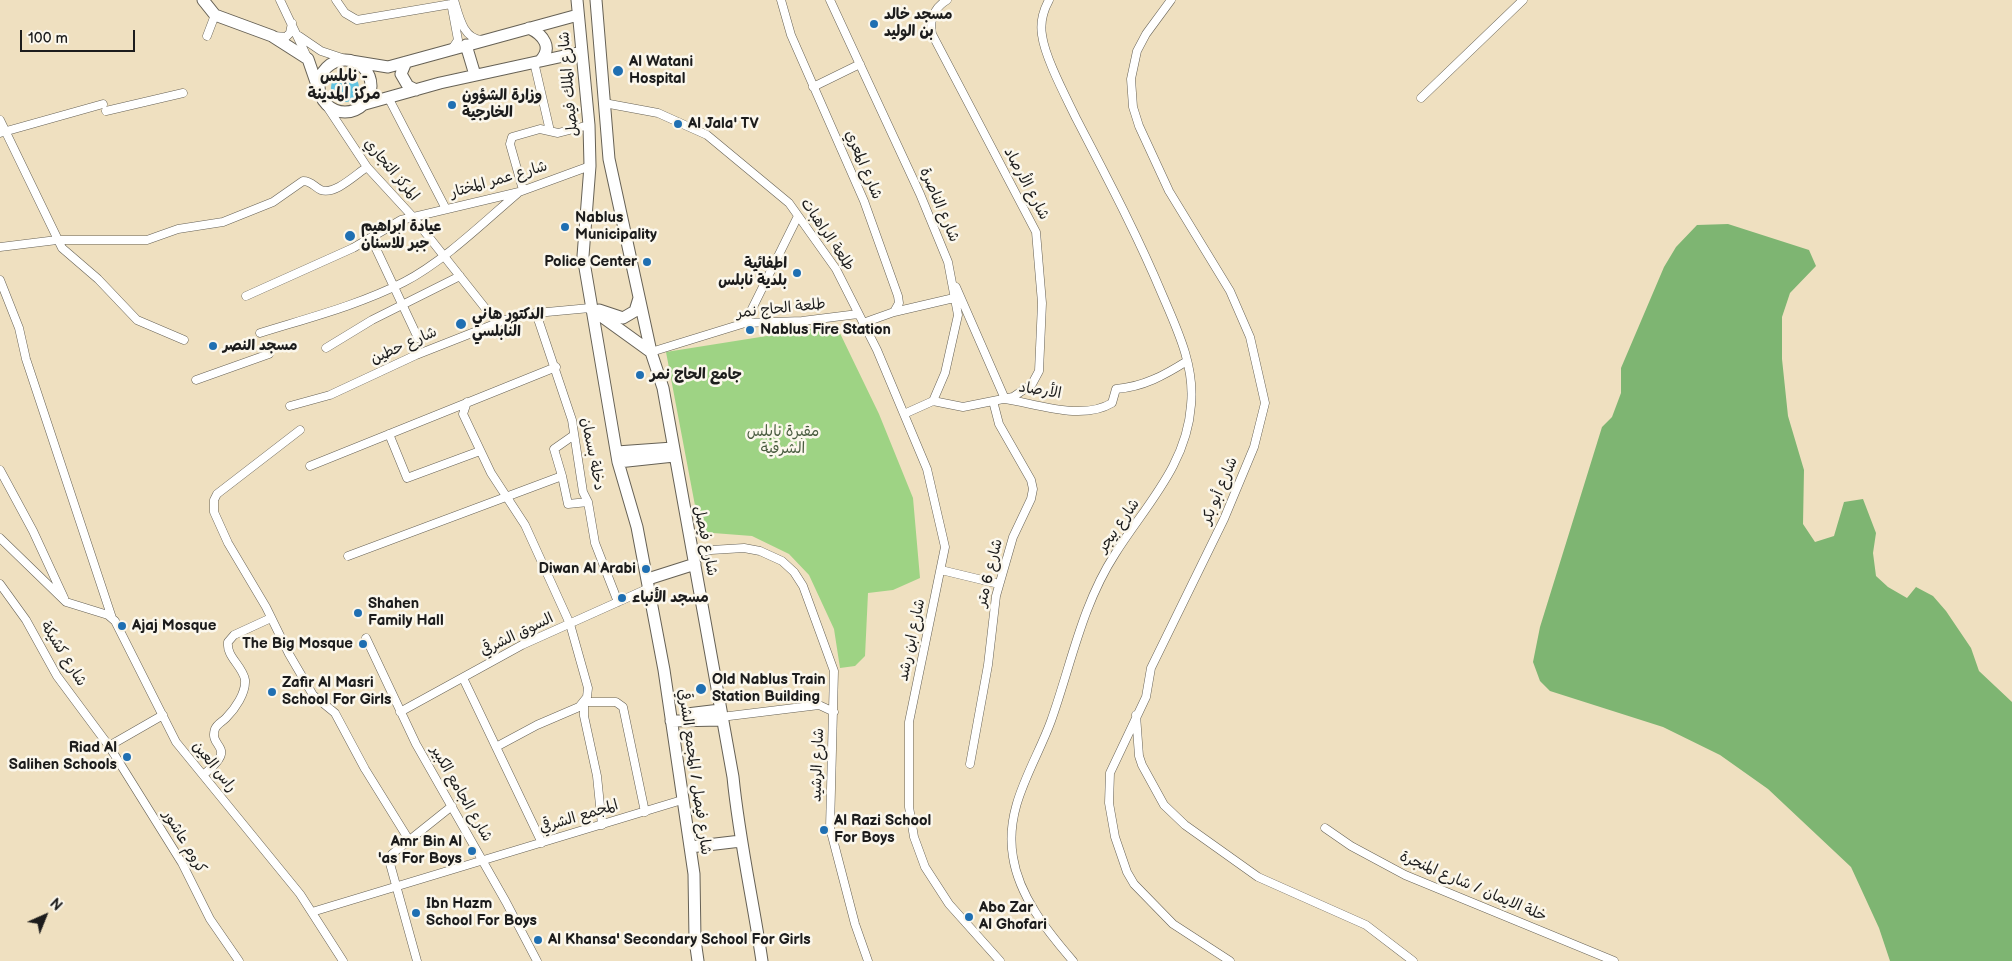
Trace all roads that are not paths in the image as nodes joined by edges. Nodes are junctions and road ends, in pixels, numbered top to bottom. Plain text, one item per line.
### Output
1 (282, 0) edge
2 (336, 0) edge
3 (577, 0) edge
4 (596, 0) edge
5 (781, 0) edge
6 (830, 0) edge
7 (947, 0) edge
8 (1049, 0) edge
9 (1171, 0) edge
10 (1523, 0) edge
11 (452, 1) edge
12 (207, 2) edge
13 (216, 15) junction
14 (457, 15) junction
15 (578, 16) junction
16 (292, 23) junction
17 (529, 28) junction
18 (298, 35) junction
19 (207, 36) dead end
20 (272, 36) junction
21 (485, 40) junction
22 (466, 45) junction
23 (452, 49) junction
24 (582, 52) junction
25 (308, 59) junction
26 (351, 61) junction
27 (406, 62) junction
28 (537, 62) junction
29 (860, 64) junction
30 (474, 75) junction
31 (813, 87) junction
32 (416, 90) junction
33 (183, 93) dead end
34 (388, 97) junction
35 (322, 98) junction
36 (1421, 98) dead end
37 (604, 103) junction
38 (365, 104) junction
39 (0, 120) edge
40 (589, 125) junction
41 (550, 131) junction
42 (3, 132) edge
43 (590, 166) junction
44 (367, 167) junction
45 (521, 191) junction
46 (446, 209) junction
47 (798, 216) junction
48 (413, 217) junction
49 (371, 238) junction
50 (57, 240) junction
51 (0, 246) edge
52 (443, 255) junction
53 (950, 274) junction
54 (460, 276) junction
55 (0, 280) edge
56 (393, 286) junction
57 (246, 296) dead end
58 (639, 297) junction
59 (954, 298) junction
60 (402, 306) junction
61 (590, 308) junction
62 (894, 312) junction
63 (536, 313) junction
64 (858, 314) junction
65 (498, 323) junction
66 (745, 323) junction
67 (863, 323) junction
68 (260, 333) dead end
69 (418, 338) dead end
70 (184, 340) dead end
71 (326, 348) dead end
72 (651, 352) junction
73 (269, 354) dead end
74 (1187, 361) junction
75 (556, 368) junction
76 (196, 380) dead end
77 (1005, 399) junction
78 (933, 401) junction
79 (993, 401) junction
80 (467, 402) junction
81 (290, 406) dead end
82 (904, 414) junction
83 (300, 430) dead end
84 (389, 434) junction
85 (574, 435) junction
86 (480, 450) junction
87 (673, 452) junction
88 (618, 457) junction
89 (310, 466) dead end
90 (0, 470) edge
91 (562, 476) junction
92 (506, 497) junction
93 (588, 502) junction
94 (0, 538) edge
95 (348, 556) dead end
96 (694, 559) junction
97 (941, 570) junction
98 (648, 583) junction
99 (0, 584) edge
100 (999, 584) junction
101 (66, 602) junction
102 (618, 602) junction
103 (112, 618) junction
104 (271, 618) junction
105 (570, 624) junction
106 (366, 638) dead end
107 (463, 678) junction
108 (584, 702) junction
109 (400, 712) junction
110 (834, 712) junction
111 (163, 715) junction
112 (721, 716) junction
113 (1136, 716) junction
114 (671, 718) junction
115 (103, 739) joint
116 (109, 746) junction
117 (496, 747) junction
118 (970, 764) dead end
119 (203, 775) junction
120 (682, 800) junction
121 (452, 806) junction
122 (645, 812) junction
123 (602, 825) junction
124 (1325, 828) dead end
125 (409, 840) junction
126 (741, 841) junction
127 (542, 843) junction
128 (690, 846) junction
129 (483, 861) junction
130 (395, 887) junction
131 (312, 912) junction
132 (239, 961) edge
133 (343, 961) edge
134 (417, 961) edge
135 (537, 961) edge
136 (698, 961) edge
137 (762, 961) edge
138 (868, 961) edge
139 (1000, 961) edge
140 (1072, 961) edge
141 (1230, 961) edge
142 (1413, 961) edge
143 (1614, 961) edge

1 - 16 street
2 - 11 street
3 - 15 main road, شارع الملك فيصل
4 - 37 main road
5 - 31 street, شارع المعري
6 - 29 street, شارع الناصرة
7 - 77 street, شارع الأرصاد
8 - 74 street, شارع بيجر
9 - 113 street, شارع أبو بكر
10 - 36 street
11 - 14 street
12 - 13 main road
13 - 19 street
13 - 20 main road
14 - 21 street
14 - 23 street
15 - 17 main road
15 - 24 main road, شارع الملك فيصل
16 - 18 street
16 - 20 street
17 - 21 main road
17 - 28 main road
18 - 25 street
18 - 26 street
20 - 25 main road
21 - 22 main road
22 - 23 main road
22 - 30 main road
23 - 27 main road
24 - 28 main road
24 - 40 main road, شارع الملك فيصل
25 - 35 main road
26 - 27 main road
26 - 35 main road
26 - 38 main road
27 - 32 main road
28 - 30 main road
28 - 41 street
29 - 31 street
29 - 53 street, شارع الناصرة
30 - 32 main road
31 - 62 street, شارع المعري
32 - 34 main road
33 - 42 street
34 - 38 main road
34 - 46 street
35 - 38 main road
35 - 44 street, المركز التجاري
37 - 47 street, طلعة الراهبات
37 - 58 main road, شارع فيصل
39 - 42 street
40 - 41 street
40 - 43 main road, شارع الملك فيصل
41 - 45 street
42 - 50 street
43 - 45 street, شارع عمر المختار
43 - 61 main road, شارع الملك فيصل
44 - 48 street, المركز التجاري
44 - 50 street
45 - 46 street, شارع عمر المختار
45 - 52 street
46 - 48 street, شارع عمر المختار
47 - 64 street, طلعة الراهبات
47 - 66 street
48 - 49 street, شارع عمر المختار
48 - 52 street, المركز التجاري
49 - 56 street
49 - 57 street, شارع عمر المختار
50 - 51 street
50 - 70 street
52 - 54 street, المركز التجاري
52 - 56 street
53 - 59 street, شارع الناصرة
53 - 77 street, الأرصاد
54 - 60 street
54 - 65 street, المركز التجاري
55 - 103 street, راس العين
56 - 60 street
56 - 68 street
58 - 61 main road
58 - 72 main road, شارع فيصل
59 - 62 street
59 - 78 street, شارع الناصرة
60 - 69 street
60 - 71 street
61 - 63 street, شارع حطين
61 - 72 main road
61 - 88 main road, شارع فيصل / المجمع الشرقي
62 - 67 street
63 - 65 street, شارع حطين
63 - 75 street, دخلة بسمان
64 - 66 street, طلعة الحاج نمر
64 - 67 street, شارع ابن رشد
65 - 81 street, شارع حطين
66 - 72 street, طلعة الحاج نمر
67 - 82 street, شارع ابن رشد
72 - 87 main road, شارع فيصل
73 - 76 street
74 - 77 street, الأرصاد
74 - 140 street, شارع بيجر
75 - 80 street
75 - 85 street, دخلة بسمان
77 - 79 street, شارع الأرصاد
78 - 79 street, شارع الأرصاد
78 - 82 street
79 - 100 street, شارع 6 متر
80 - 84 street
80 - 86 street
82 - 97 street, شارع ابن رشد
83 - 104 street
84 - 86 street
84 - 89 street
85 - 91 street
85 - 93 street, دخلة بسمان
86 - 92 street
87 - 88 main road
87 - 96 main road, شارع فيصل
88 - 98 main road, شارع فيصل / المجمع الشرقي
90 - 101 street
91 - 92 street
91 - 93 street
92 - 95 street
92 - 105 street
93 - 102 street, دخلة بسمان
94 - 101 street
96 - 98 main road
96 - 110 street, شارع الرشيد
96 - 112 main road, شارع فيصل
97 - 100 street
97 - 139 street, شارع ابن رشد
98 - 102 street, السوق الشرقي
98 - 114 main road, شارع فيصل / المجمع الشرقي
99 - 115 street, شارع كشيكة
100 - 118 street, شارع 6 متر
101 - 103 street
102 - 105 street, السوق الشرقي
103 - 111 street, راس العين
104 - 119 street
104 - 125 street
105 - 107 street, السوق الشرقي
105 - 108 street
106 - 109 street, شارع الجامع الكبير
107 - 109 street, السوق الشرقي
107 - 117 street
108 - 117 street
108 - 122 street
108 - 123 street
109 - 121 street, شارع الجامع الكبير
110 - 112 street
110 - 138 street, شارع الرشيد
111 - 116 street
111 - 119 street, راس العين
112 - 114 main road
112 - 126 main road, شارع فيصل
113 - 141 street, شارع أبو بكر
113 - 142 street
114 - 120 main road, شارع فيصل / المجمع الشرقي
115 - 116 street, كروم عاشور
116 - 132 street, كروم عاشور
117 - 127 street
119 - 131 street, راس العين
120 - 122 street, المجمع الشرقي
120 - 128 main road, شارع فيصل / المجمع الشرقي
121 - 125 street
121 - 129 street, شارع الجامع الكبير
122 - 123 street, المجمع الشرقي
123 - 127 street, المجمع الشرقي
124 - 143 street, خلة الايمان / شارع المنجرة
125 - 130 street
126 - 128 main road
126 - 137 main road, شارع فيصل
127 - 129 street, المجمع الشرقي
128 - 136 main road, شارع فيصل / المجمع الشرقي
129 - 130 street, المجمع الشرقي
129 - 135 street, شارع الجامع الكبير
130 - 131 street, المجمع الشرقي
130 - 134 street
131 - 133 street, راس العين

